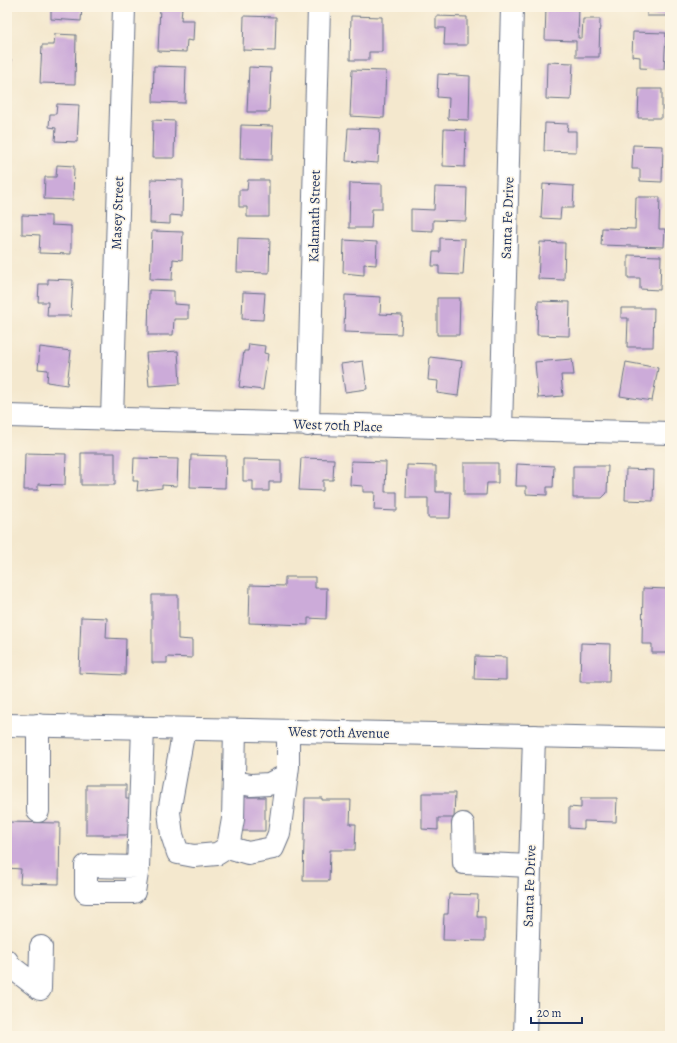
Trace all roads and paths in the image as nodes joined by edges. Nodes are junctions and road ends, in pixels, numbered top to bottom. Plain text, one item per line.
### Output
1 (124, 7) edge
2 (319, 7) edge
3 (512, 7) edge
4 (7, 416) edge
5 (112, 419) junction
6 (308, 424) junction
7 (501, 430) junction
8 (670, 433) edge
9 (7, 725) edge
10 (38, 726) junction
11 (143, 728) junction
12 (184, 729) junction
13 (235, 730) junction
14 (288, 731) junction
15 (534, 736) junction
16 (670, 739) edge
17 (287, 775) junction
18 (234, 782) junction
19 (38, 811) dead end
20 (463, 824) dead end
21 (228, 847) junction
22 (530, 866) junction
23 (138, 867) dead end
24 (41, 947) dead end
25 (7, 961) edge
26 (525, 1036) edge

1 - 5 street, Masey Street
2 - 6 street, Kalamath Street
3 - 7 street, Santa Fe Drive
4 - 5 street, West 70th Place
5 - 6 street, West 70th Place
6 - 7 street, West 70th Place
7 - 8 street, West 70th Place
9 - 10 street, West 70th Avenue
10 - 11 street, West 70th Avenue
10 - 19 street
11 - 12 street, West 70th Avenue
11 - 23 street
12 - 13 street, West 70th Avenue
12 - 21 street
13 - 14 street, West 70th Avenue
13 - 18 street
14 - 15 street, West 70th Avenue
14 - 17 street
15 - 16 street, West 70th Avenue
15 - 22 street, Santa Fe Drive
17 - 18 street
17 - 21 street
18 - 21 street
20 - 22 street
22 - 26 street, Santa Fe Drive
24 - 25 street

